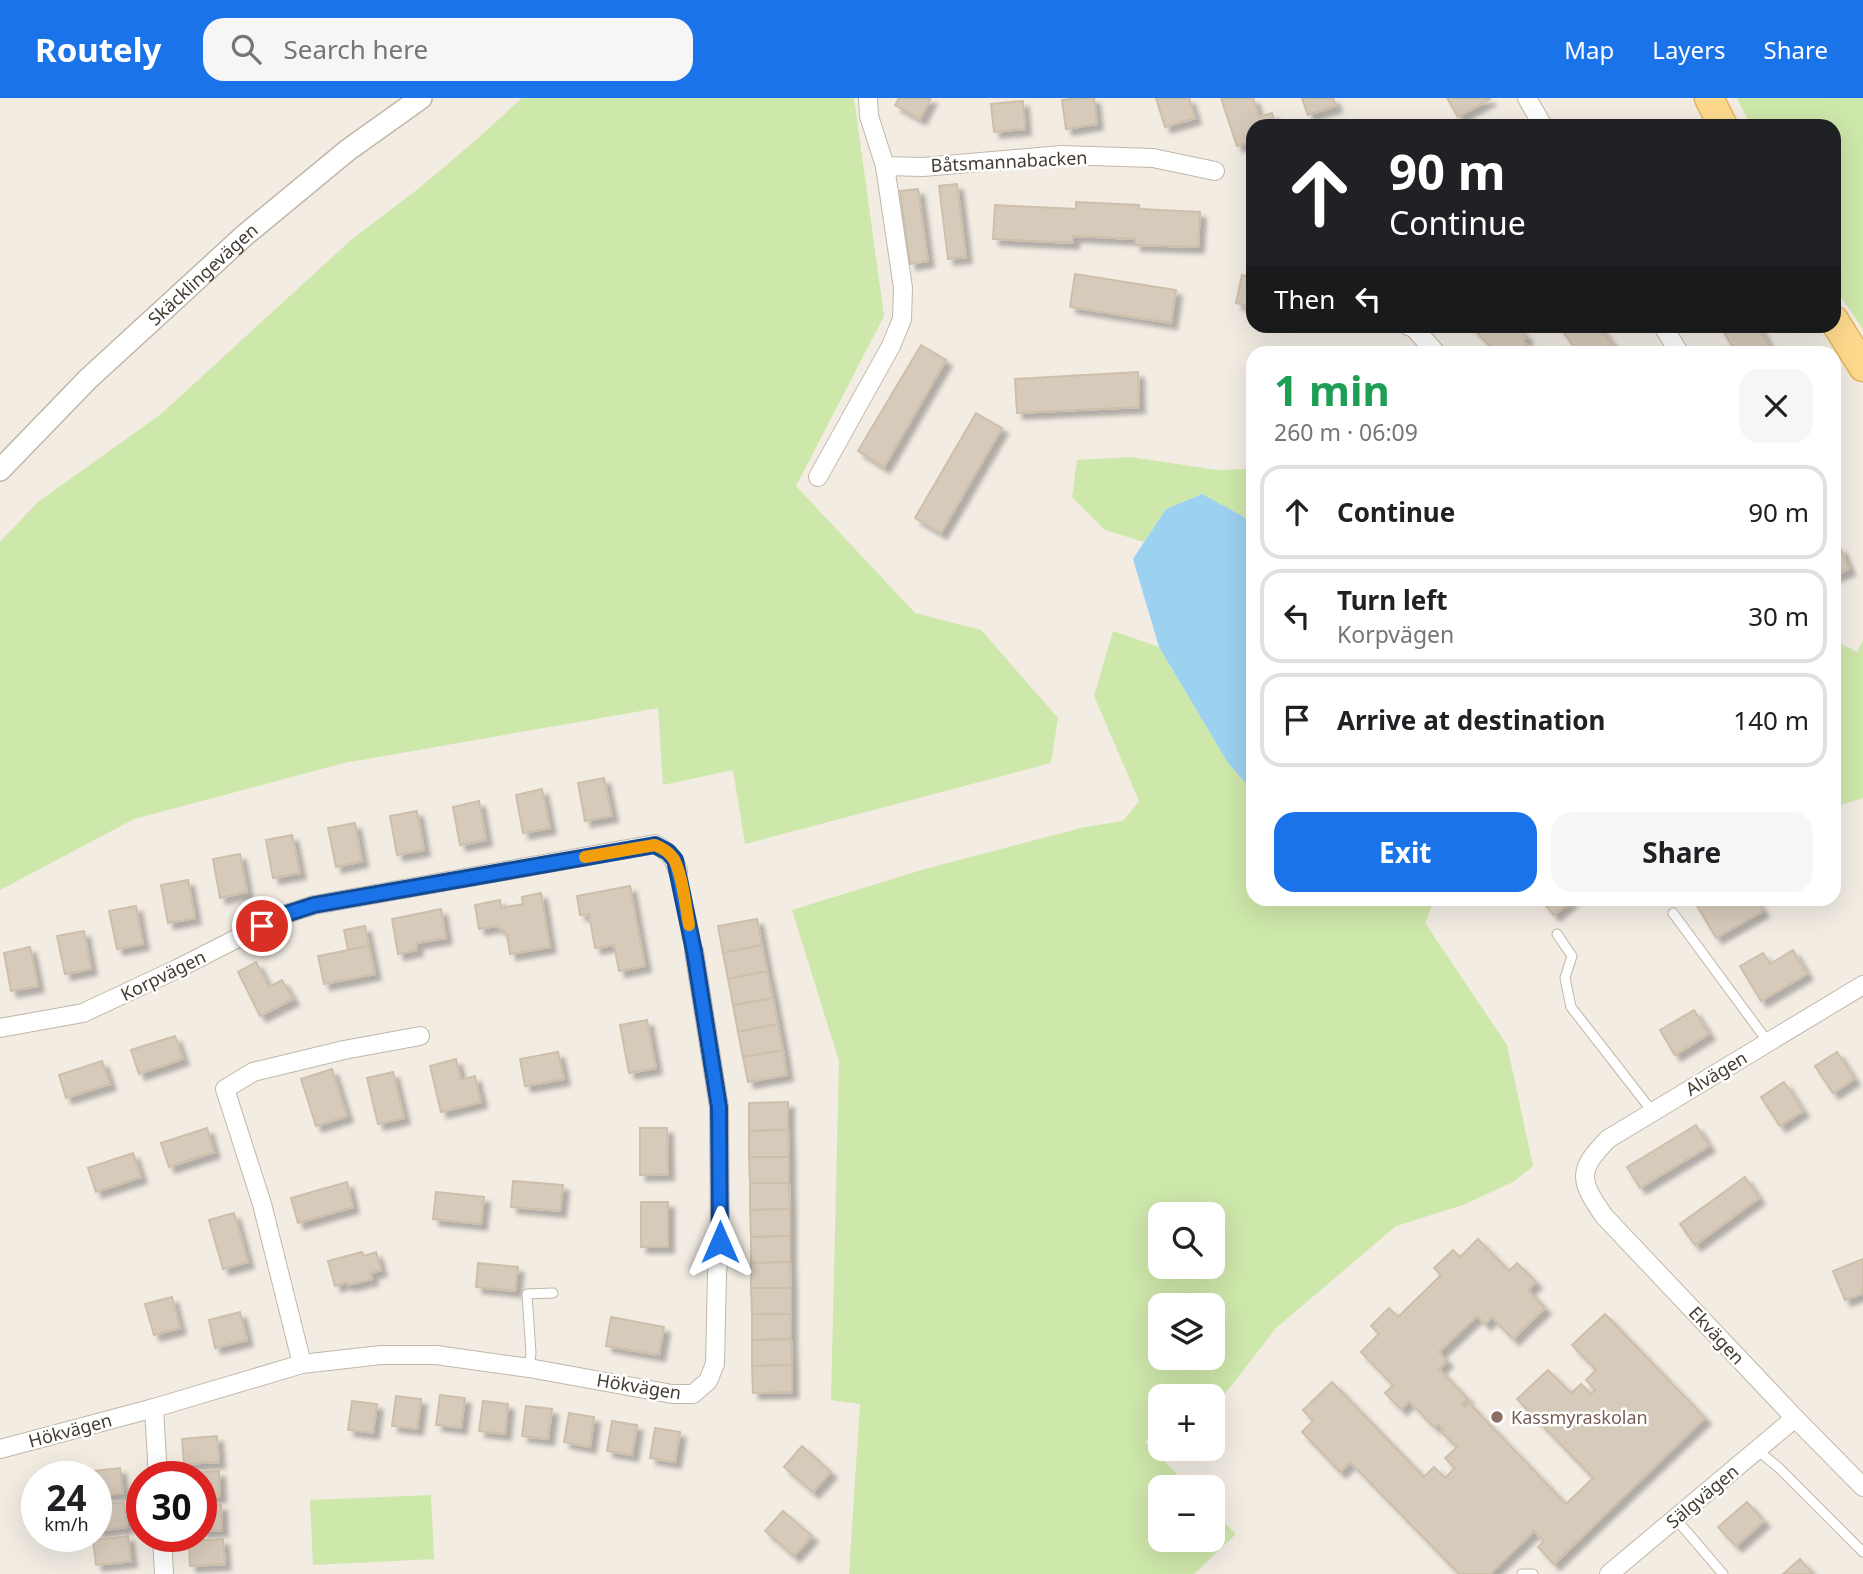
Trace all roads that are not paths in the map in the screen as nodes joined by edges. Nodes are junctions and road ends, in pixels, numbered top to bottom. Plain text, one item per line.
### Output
1 (421, 98) edge
2 (868, 98) edge
3 (1527, 98) edge
4 (1709, 98) edge
5 (1539, 119) edge
6 (1720, 119) edge
7 (885, 166) junction
8 (1215, 171) dead end
9 (1841, 331) edge
10 (1863, 367) edge
11 (0, 470) edge
12 (818, 477) dead end
13 (678, 871) joint
14 (1673, 913) dead end
15 (1557, 934) dead end
16 (694, 951) joint
17 (1863, 985) edge
18 (0, 1028) edge
19 (421, 1036) dead end
20 (1768, 1042) junction
21 (1652, 1111) junction
22 (1584, 1175) joint
23 (553, 1293) dead end
24 (302, 1364) junction
25 (529, 1368) junction
26 (155, 1408) junction
27 (1795, 1418) junction
28 (0, 1449) edge
29 (1757, 1450) junction
30 (157, 1461) edge
31 (1863, 1487) edge
32 (1675, 1518) junction
33 (163, 1552) edge
34 (1863, 1552) edge
35 (164, 1574) edge
36 (1522, 1574) edge
37 (1533, 1574) edge
38 (1609, 1574) edge
39 (1723, 1574) edge

1 - 11 street, Skäcklingevägen
2 - 7 street
3 - 5 street
4 - 6 main road
7 - 8 street, Båtsmannabacken
7 - 12 street
9 - 10 main road
13 - 16 lane
13 - 18 street, Korpvägen
14 - 20 lane
15 - 21 lane
16 - 25 street, Hökvägen
17 - 20 street, Alvägen
19 - 24 street
20 - 21 street, Alvägen
21 - 22 street, Alvägen
22 - 27 street, Ekvägen
23 - 25 lane
24 - 25 street, Hökvägen
24 - 26 street, Hökvägen
26 - 28 street, Hökvägen
26 - 30 street
27 - 29 street, Sälgvägen
27 - 31 street, Ekvägen
29 - 32 street, Sälgvägen
29 - 34 lane
32 - 38 street, Sälgvägen
32 - 39 lane
33 - 35 street
36 - 37 lane

